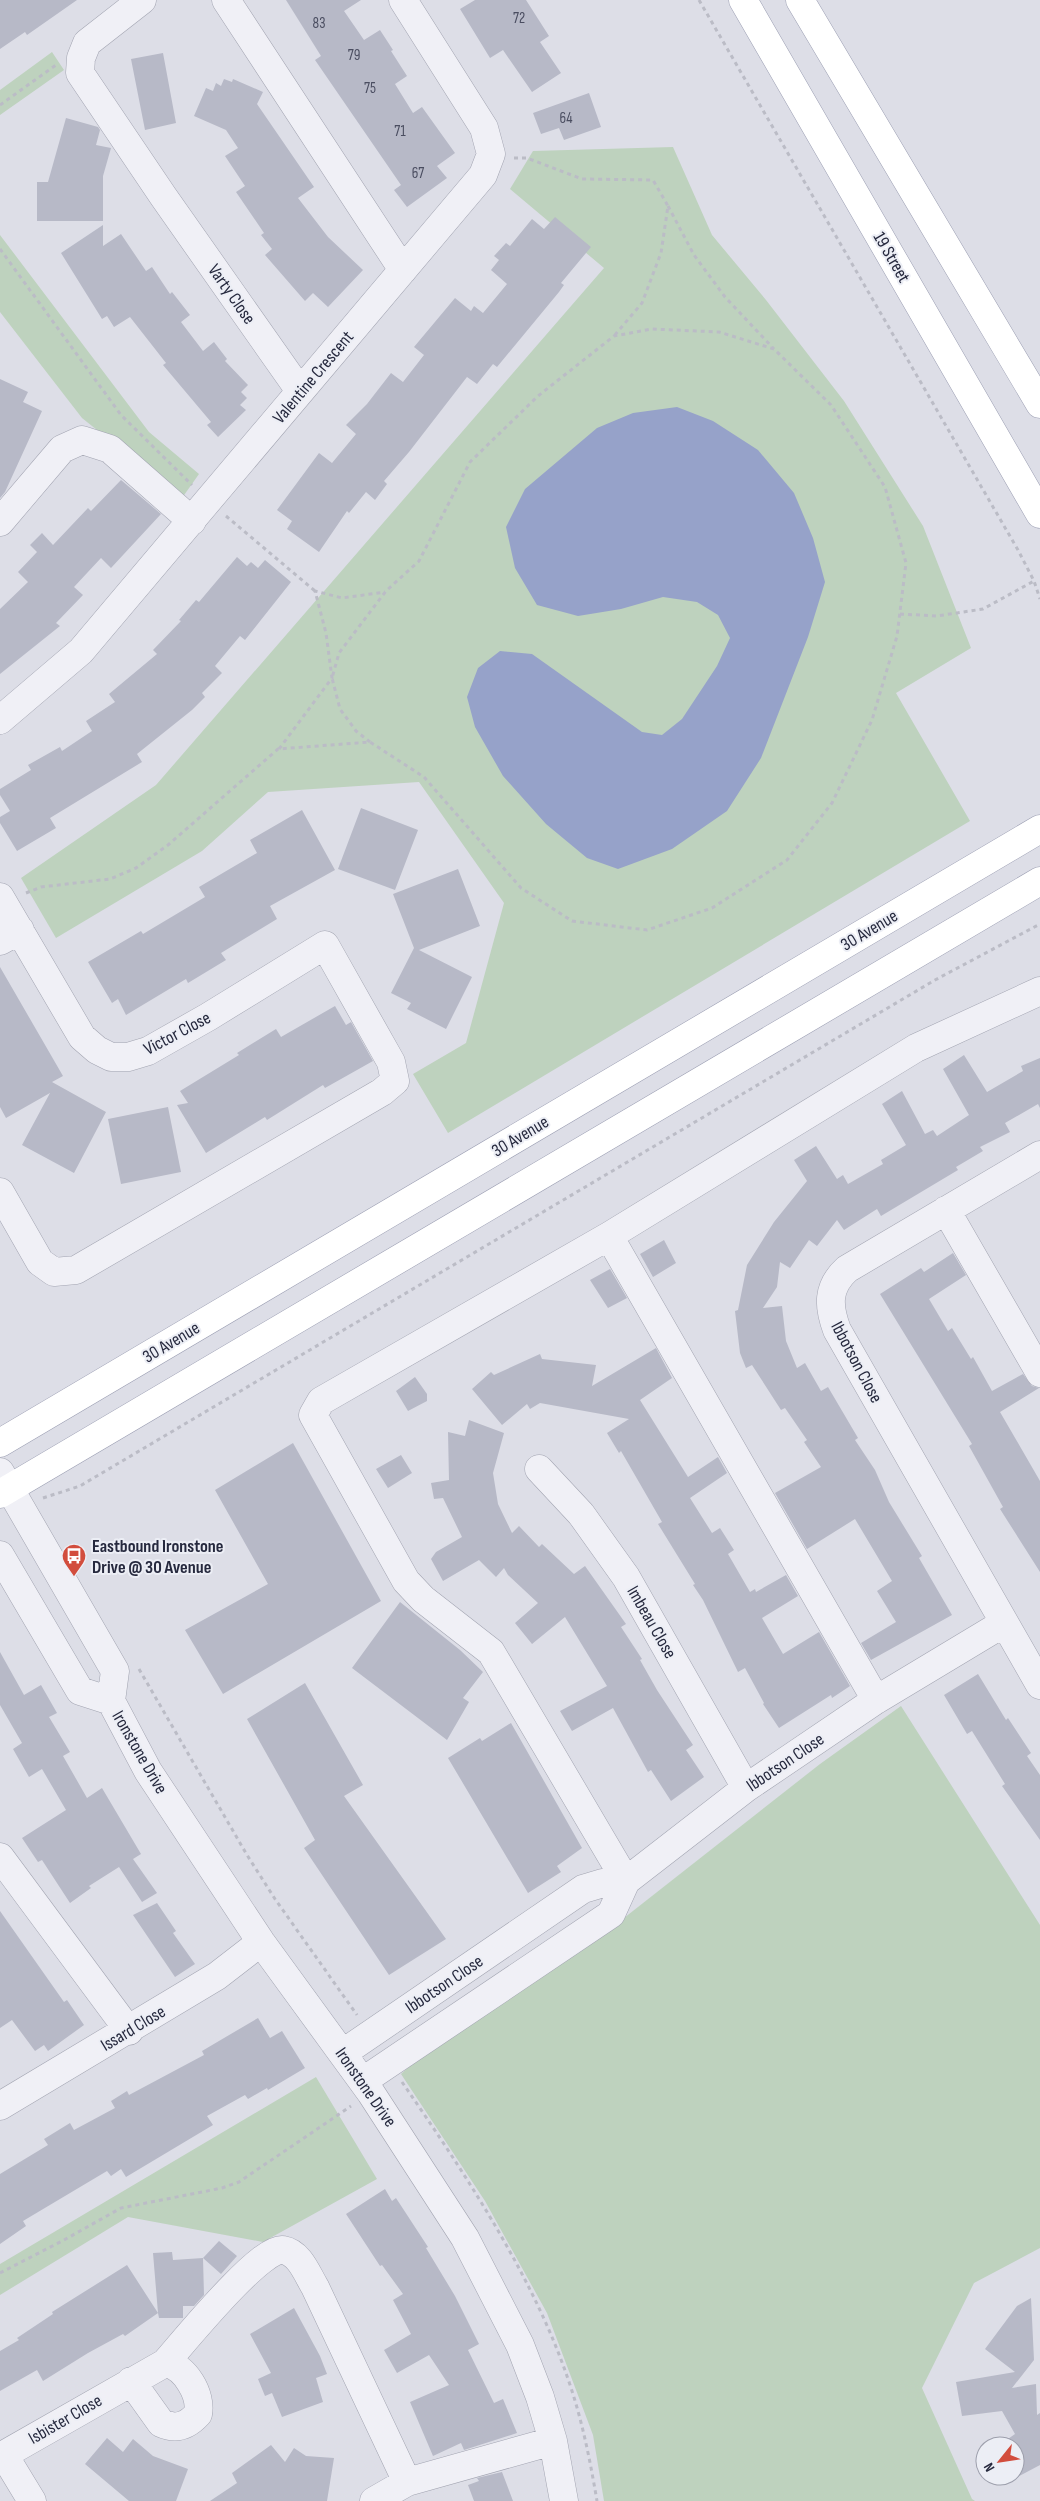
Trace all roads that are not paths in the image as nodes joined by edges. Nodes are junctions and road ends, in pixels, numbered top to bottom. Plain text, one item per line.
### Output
1 (142, 0) edge
2 (226, 0) edge
3 (403, 0) edge
4 (743, 0) edge
5 (800, 0) edge
6 (403, 270) junction
7 (928, 320) junction
8 (300, 391) junction
9 (1040, 404) edge
10 (1040, 483) edge
11 (1040, 514) edge
12 (0, 522) edge
13 (192, 522) junction
14 (0, 720) edge
15 (1040, 828) edge
16 (1040, 881) edge
17 (1040, 893) edge
18 (6, 900) edge
19 (982, 915) junction
20 (10, 936) edge
21 (1040, 991) edge
22 (1040, 1155) edge
23 (0, 1192) edge
24 (946, 1210) junction
25 (609, 1236) junction
26 (1040, 1373) edge
27 (0, 1443) edge
28 (539, 1469) dead end
29 (3, 1485) edge
30 (0, 1554) edge
31 (1004, 1623) junction
32 (1040, 1685) edge
33 (876, 1700) junction
34 (111, 1701) junction
35 (746, 1788) junction
36 (0, 1857) edge
37 (626, 1881) junction
38 (261, 1942) junction
39 (129, 2031) junction
40 (343, 2053) junction
41 (359, 2092) junction
42 (0, 2106) edge
43 (164, 2363) junction
44 (131, 2382) junction
45 (553, 2441) junction
46 (2, 2456) edge
47 (407, 2482) junction
48 (32, 2501) edge
49 (374, 2501) edge
50 (564, 2501) edge

1 - 8 street, Varty Close
2 - 6 street
3 - 6 street, Valentine Crescent
4 - 7 main road, 19 Street
5 - 9 main road
6 - 8 street, Valentine Crescent
7 - 10 main road
7 - 11 main road, 19 Street
8 - 13 street, Valentine Crescent
12 - 13 street
13 - 14 street, Valentine Crescent
15 - 27 main road, 30 Avenue
16 - 19 main road
17 - 19 main road
18 - 20 street, Victor Close
19 - 29 main road
20 - 23 street, Victor Close
21 - 25 street
22 - 24 street, Ibbotson Close
24 - 26 street
24 - 31 street, Ibbotson Close
25 - 33 street
25 - 37 street
28 - 35 street, Imbeau Close
29 - 34 street, Ironstone Drive
30 - 34 street, Ironstone Drive
31 - 32 street, Ibbotson Close
31 - 33 street, Ibbotson Close
33 - 35 street, Ibbotson Close
34 - 38 street, Ironstone Drive
35 - 37 street, Ibbotson Close
36 - 39 street
37 - 40 street, Ibbotson Close
37 - 41 street, Ibbotson Close
38 - 39 street, Issard Close
38 - 40 street, Ironstone Drive
39 - 42 street, Issard Close
40 - 41 street, Ironstone Drive
41 - 45 street, Ironstone Drive
43 - 44 street, Isbister Close
43 - 44 street
43 - 47 street, Isbister Close
44 - 46 street, Isbister Close
45 - 47 street
45 - 50 street, Ironstone Drive
46 - 48 street
47 - 49 street

